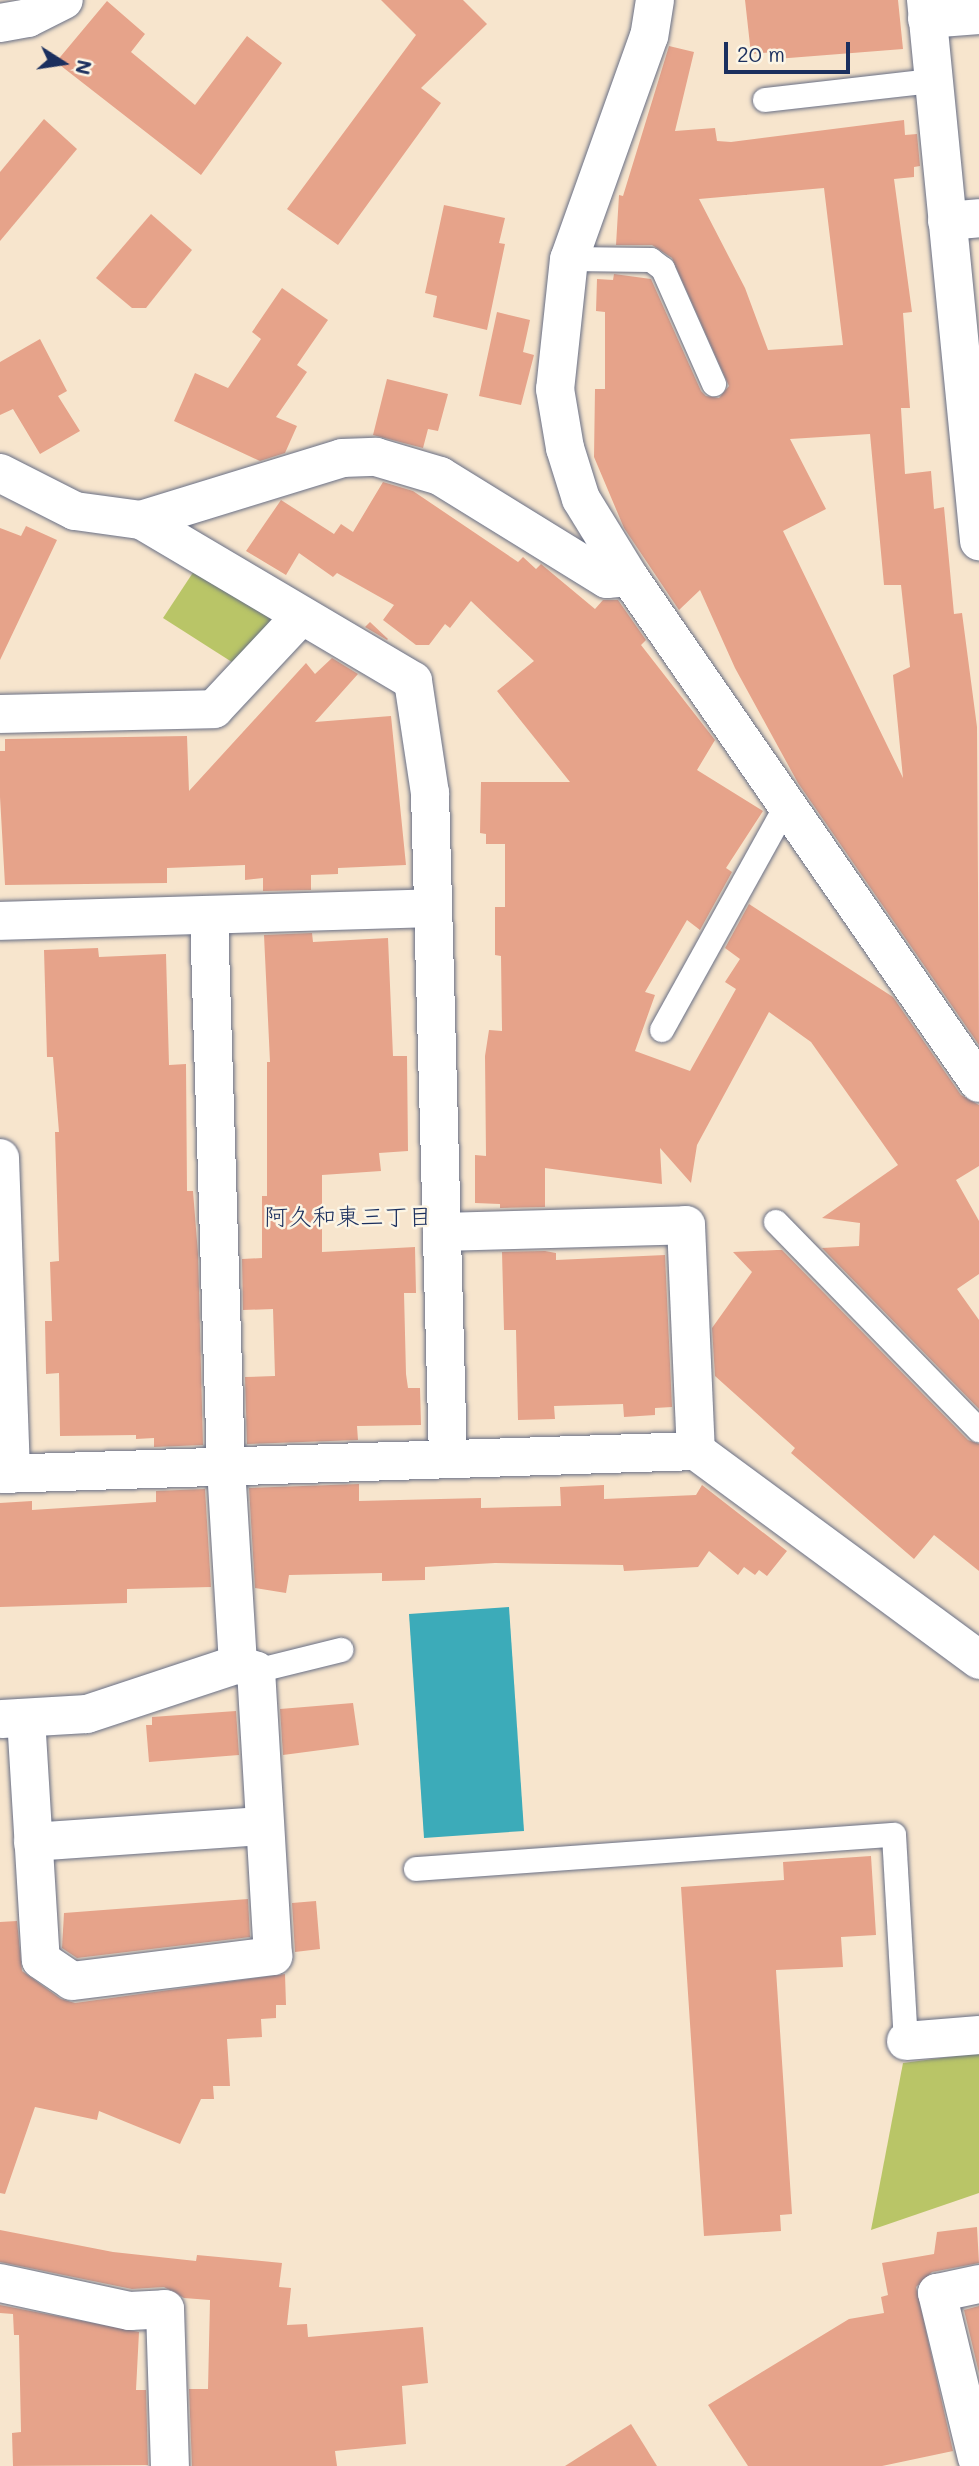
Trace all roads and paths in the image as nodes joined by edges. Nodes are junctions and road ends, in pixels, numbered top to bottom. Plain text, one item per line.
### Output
1 (64, 0) edge
2 (655, 0) edge
3 (926, 10) edge
4 (979, 15) edge
5 (0, 23) edge
6 (933, 81) junction
7 (765, 100) dead end
8 (963, 219) edge
9 (569, 259) junction
10 (714, 384) dead end
11 (973, 425) edge
12 (0, 473) edge
13 (141, 520) junction
14 (979, 541) edge
15 (629, 577) junction
16 (300, 617) junction
17 (0, 714) edge
18 (785, 808) junction
19 (432, 908) junction
20 (209, 915) junction
21 (0, 921) edge
22 (662, 1030) dead end
23 (979, 1083) edge
24 (0, 1158) edge
25 (776, 1222) dead end
26 (442, 1231) junction
27 (979, 1430) edge
28 (696, 1451) junction
29 (448, 1459) junction
30 (226, 1466) junction
31 (6, 1474) edge
32 (341, 1650) dead end
33 (979, 1660) edge
34 (247, 1667) junction
35 (13, 1719) edge
36 (264, 1826) junction
37 (33, 1842) junction
38 (416, 1869) dead end
39 (979, 2035) edge
40 (906, 2041) joint
41 (0, 2283) edge
42 (979, 2284) edge
43 (971, 2460) edge
44 (170, 2466) edge

1 - 5 street
2 - 9 street
3 - 4 street
3 - 6 street
6 - 7 lane
6 - 8 street
8 - 11 street
9 - 10 lane
9 - 15 street
11 - 14 street
12 - 13 street
13 - 15 street
13 - 16 street
15 - 18 street
16 - 17 street
16 - 19 street
18 - 22 lane
18 - 23 street
19 - 20 street
19 - 26 street
20 - 21 street
20 - 30 street
24 - 31 street
25 - 27 lane
26 - 28 street
26 - 29 street
28 - 29 street
28 - 33 street
29 - 30 street
30 - 31 street
30 - 34 street
32 - 34 lane
34 - 35 street
34 - 36 street
35 - 37 street
36 - 37 street
36 - 37 street
38 - 40 lane
39 - 40 street
41 - 44 street
42 - 43 street

